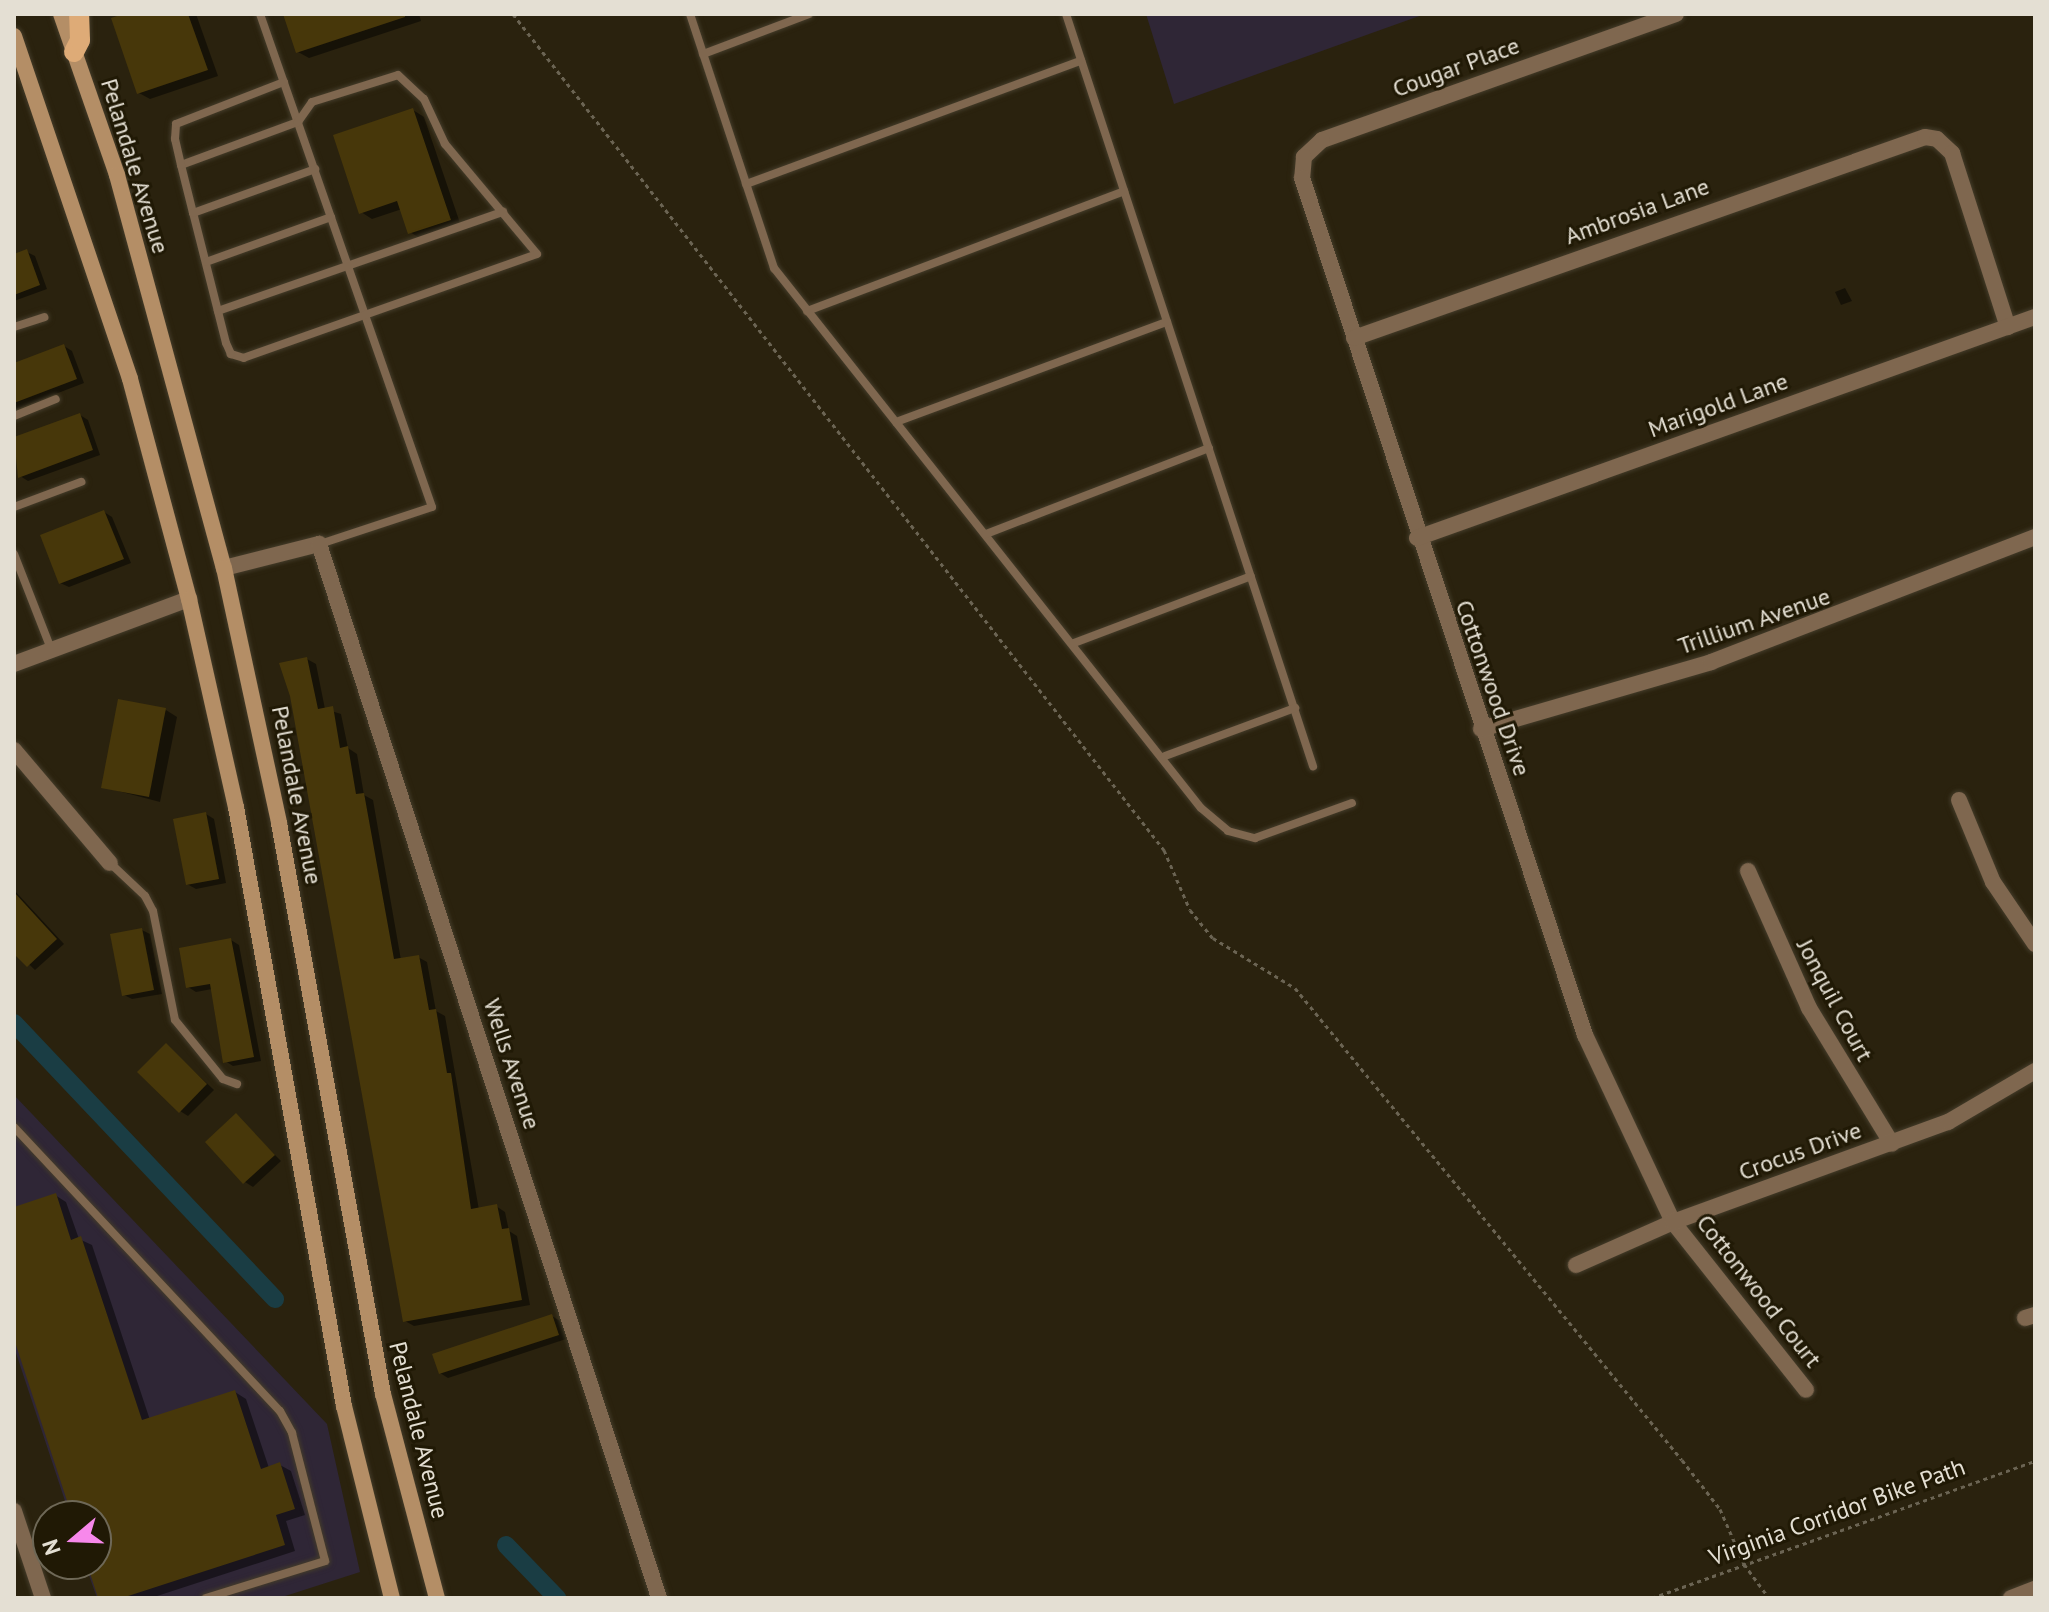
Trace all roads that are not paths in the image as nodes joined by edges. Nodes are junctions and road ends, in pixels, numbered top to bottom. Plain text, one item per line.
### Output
1 (61, 14) edge
2 (79, 14) edge
3 (260, 14) edge
4 (690, 14) edge
5 (809, 14) edge
6 (1066, 14) edge
7 (1676, 14) edge
8 (14, 36) edge
9 (74, 52) junction
10 (703, 54) junction
11 (1081, 61) junction
12 (284, 82) junction
13 (298, 122) junction
14 (1304, 157) joint
15 (181, 165) junction
16 (315, 169) junction
17 (746, 184) junction
18 (1124, 191) junction
19 (503, 212) junction
20 (193, 213) junction
21 (331, 217) junction
22 (206, 262) junction
23 (348, 265) junction
24 (218, 311) junction
25 (807, 311) junction
26 (365, 314) junction
27 (44, 317) dead end
28 (2035, 317) edge
29 (1167, 322) junction
30 (14, 327) edge
31 (2008, 327) junction
32 (1354, 338) junction
33 (56, 399) dead end
34 (14, 416) edge
35 (896, 422) junction
36 (1209, 448) junction
37 (81, 482) dead end
38 (14, 507) edge
39 (986, 534) junction
40 (2035, 537) edge
41 (1417, 538) junction
42 (319, 544) junction
43 (14, 554) edge
44 (224, 568) junction
45 (1251, 576) junction
46 (189, 599) junction
47 (1074, 643) junction
48 (51, 650) junction
49 (14, 664) edge
50 (1295, 708) junction
51 (1481, 729) junction
52 (14, 750) edge
53 (1165, 756) junction
54 (1313, 766) dead end
55 (1959, 800) dead end
56 (1352, 803) dead end
57 (110, 863) joint
58 (1748, 871) dead end
59 (2035, 944) edge
60 (2035, 1071) edge
61 (237, 1084) dead end
62 (14, 1127) edge
63 (1892, 1144) junction
64 (1673, 1222) junction
65 (1576, 1265) dead end
66 (1806, 1390) dead end
67 (14, 1511) edge
68 (2035, 1589) edge
69 (38, 1597) edge
70 (206, 1598) edge
71 (392, 1598) edge
72 (437, 1598) edge
73 (659, 1598) edge
74 (2011, 1598) edge

1 - 9 main road, Pelandale Avenue
2 - 9 main road
3 - 12 lane
4 - 10 lane
5 - 10 lane
6 - 11 lane
7 - 14 street, Cougar Place
8 - 46 main road
9 - 44 main road, Pelandale Avenue
10 - 17 lane
11 - 17 lane
11 - 18 lane
12 - 13 lane
12 - 15 lane
13 - 15 lane
13 - 16 lane
13 - 19 lane
14 - 32 street, Cottonwood Drive
15 - 20 lane
16 - 20 lane
16 - 21 lane
17 - 25 lane
18 - 25 lane
18 - 29 lane
19 - 23 lane
19 - 26 lane
20 - 22 lane
21 - 22 lane
21 - 23 lane
22 - 24 lane
23 - 24 lane
23 - 26 lane
24 - 26 lane
25 - 35 lane
26 - 42 lane
27 - 30 lane
28 - 31 street, Marigold Lane
29 - 35 lane
29 - 36 lane
31 - 32 street, Ambrosia Lane
31 - 41 street, Marigold Lane
32 - 41 street, Cottonwood Drive
33 - 34 lane
35 - 39 lane
36 - 39 lane
36 - 45 lane
37 - 38 lane
39 - 47 lane
40 - 51 street, Trillium Avenue
41 - 51 street, Cottonwood Drive
42 - 44 street
42 - 73 street, Wells Avenue
43 - 48 lane
44 - 72 main road, Pelandale Avenue
45 - 47 lane
45 - 50 lane
46 - 48 street
46 - 71 main road
47 - 53 lane
48 - 49 street
50 - 53 lane
50 - 54 lane
51 - 64 street, Cottonwood Drive
52 - 57 street
53 - 56 lane
55 - 59 street
57 - 61 lane
58 - 63 street, Jonquil Court
60 - 63 street, Crocus Drive
62 - 70 lane
63 - 64 street, Crocus Drive
64 - 65 street, Crocus Drive
64 - 66 street, Cottonwood Court
67 - 69 street
68 - 74 street

